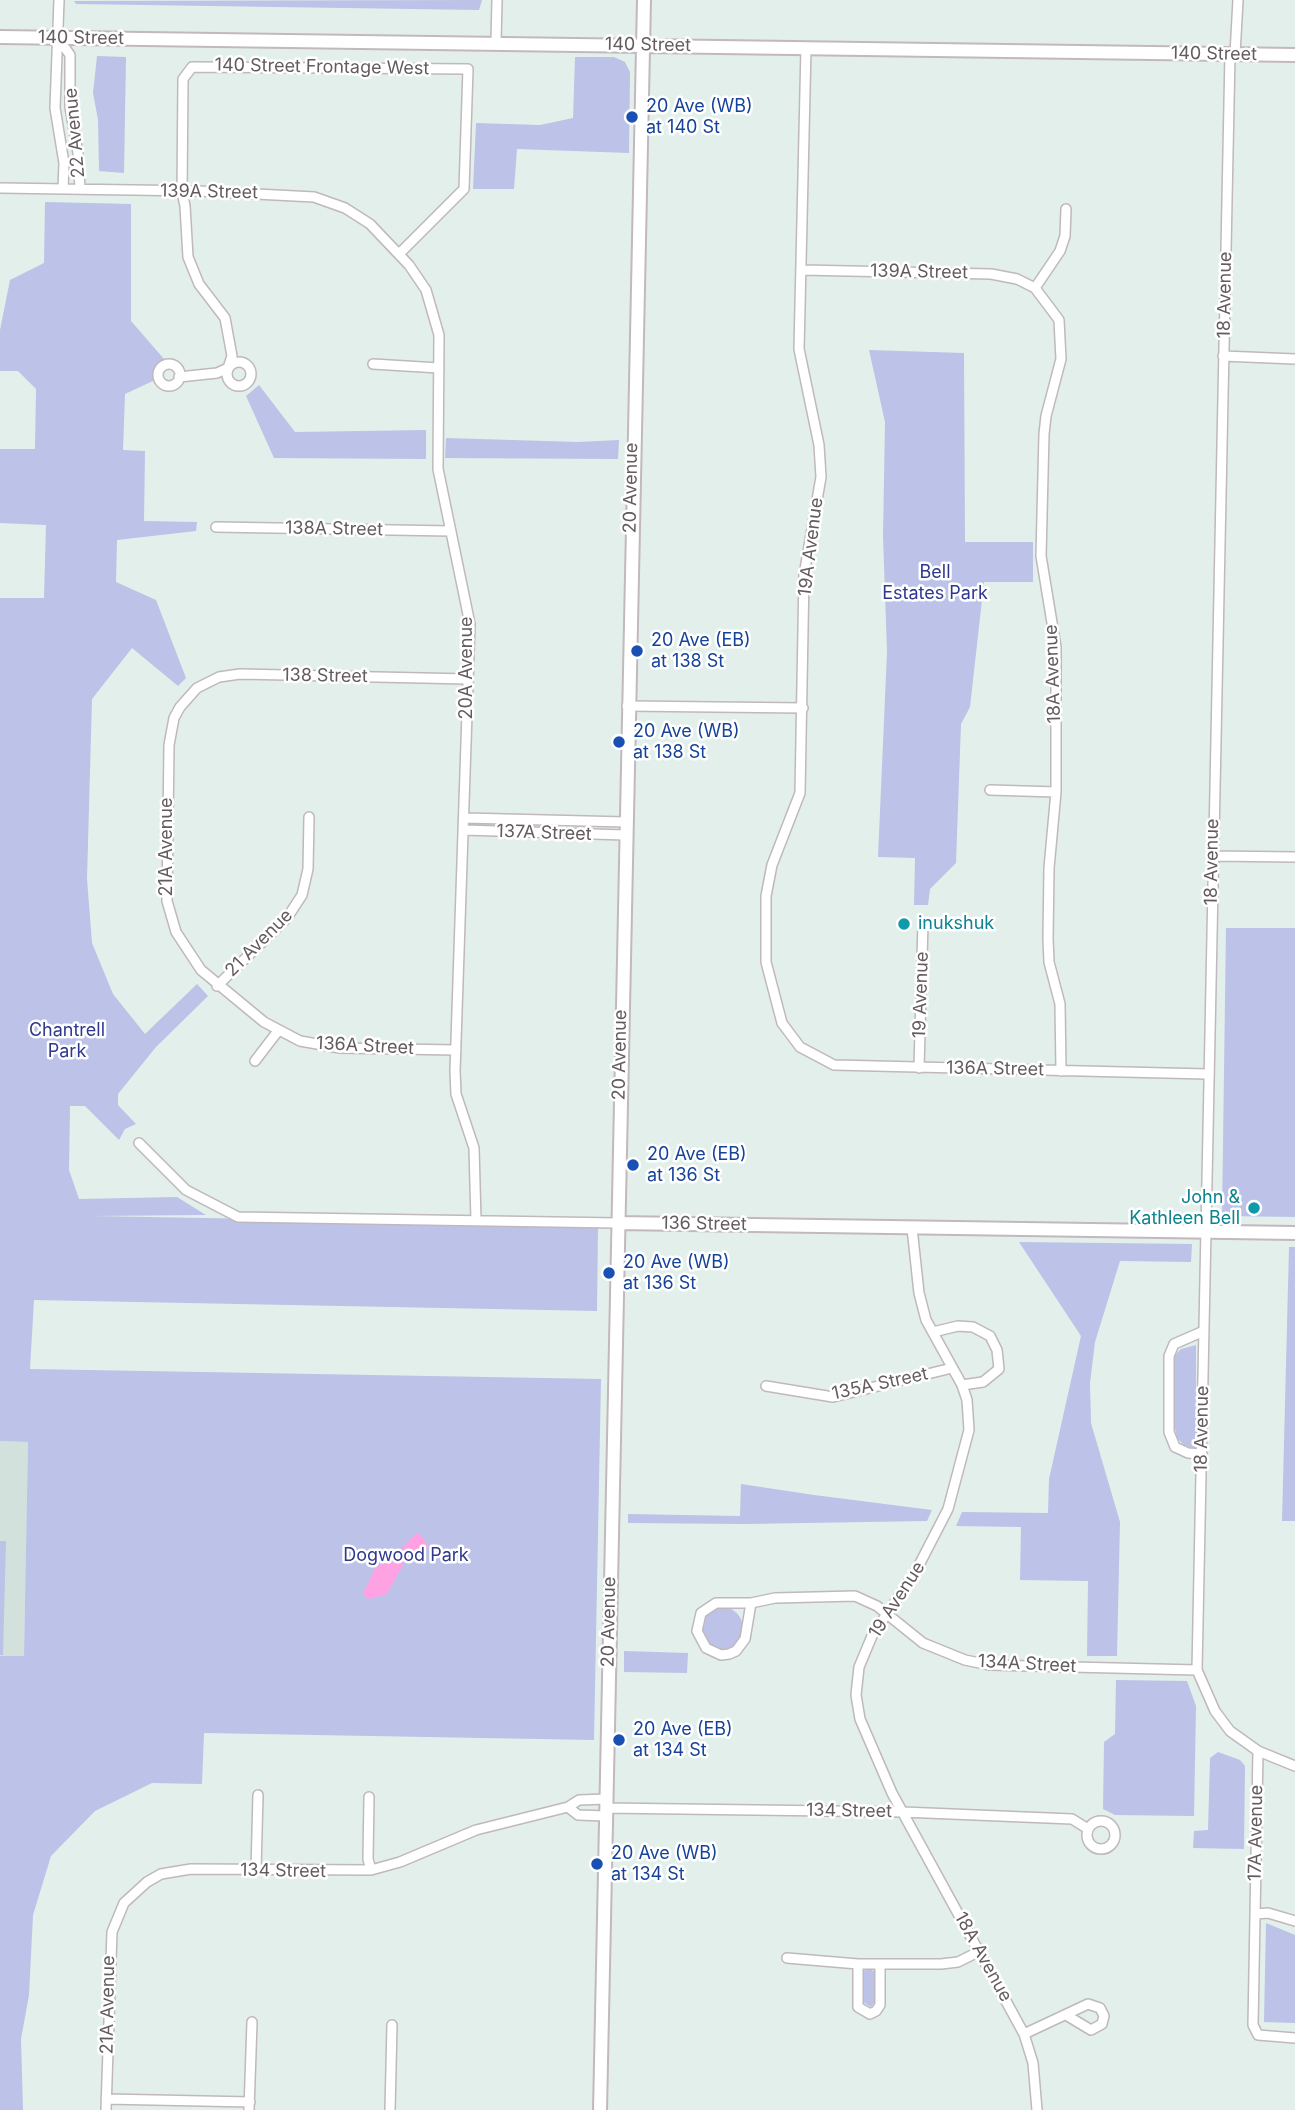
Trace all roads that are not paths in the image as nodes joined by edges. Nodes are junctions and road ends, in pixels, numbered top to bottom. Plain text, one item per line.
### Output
1 (59, 0) edge
2 (497, 0) edge
3 (644, 0) edge
4 (1238, 0) edge
5 (0, 37) edge
6 (58, 38) junction
7 (496, 42) junction
8 (642, 46) junction
9 (806, 48) junction
10 (1232, 54) junction
11 (1295, 55) edge
12 (70, 107) junction
13 (55, 108) junction
14 (0, 188) edge
15 (63, 189) junction
16 (79, 189) junction
17 (181, 192) junction
18 (1066, 209) dead end
19 (399, 254) junction
20 (802, 270) junction
21 (1035, 288) junction
22 (1223, 356) junction
23 (1295, 359) edge
24 (373, 364) dead end
25 (439, 368) junction
26 (179, 377) dead end
27 (216, 527) dead end
28 (451, 531) junction
29 (468, 679) junction
30 (188, 696) joint
31 (627, 706) junction
32 (803, 708) junction
33 (990, 790) dead end
34 (1056, 792) junction
35 (309, 817) dead end
36 (465, 818) junction
37 (531, 820) junction
38 (625, 828) junction
39 (464, 830) junction
40 (531, 832) junction
41 (1213, 856) junction
42 (1295, 857) edge
43 (923, 923) dead end
44 (218, 986) junction
45 (278, 1031) junction
46 (791, 1038) joint
47 (456, 1050) junction
48 (256, 1061) dead end
49 (919, 1068) junction
50 (1061, 1070) junction
51 (1208, 1074) junction
52 (139, 1143) dead end
53 (476, 1220) junction
54 (617, 1223) junction
55 (912, 1228) junction
56 (1205, 1232) junction
57 (1295, 1233) edge
58 (1204, 1331) junction
59 (933, 1332) junction
60 (952, 1368) junction
61 (962, 1385) junction
62 (766, 1386) dead end
63 (1202, 1454) junction
64 (751, 1603) junction
65 (886, 1613) junction
66 (1197, 1670) junction
67 (1258, 1752) junction
68 (1295, 1766) edge
69 (258, 1795) dead end
70 (369, 1797) dead end
71 (568, 1807) junction
72 (606, 1807) junction
73 (904, 1812) junction
74 (1088, 1829) dead end
75 (256, 1870) junction
76 (371, 1870) junction
77 (124, 1903) joint
78 (1255, 1914) junction
79 (1295, 1921) edge
80 (980, 1951) junction
81 (787, 1958) dead end
82 (858, 1964) junction
83 (880, 1964) junction
84 (1066, 2015) dead end
85 (252, 2022) dead end
86 (392, 2025) dead end
87 (1024, 2034) junction
88 (1295, 2038) edge
89 (106, 2099) junction
90 (250, 2106) edge
91 (106, 2110) edge
92 (390, 2110) edge
93 (600, 2110) edge
94 (1037, 2110) edge

1 - 6 street, 22 Avenue
2 - 7 street
3 - 8 street, 20 Avenue
4 - 10 street, 18 Avenue
5 - 6 street, 140 Street
6 - 7 street, 140 Street
6 - 12 street, 22 Avenue
6 - 13 street, 22 Avenue
7 - 8 street, 140 Street
8 - 9 street, 140 Street
8 - 31 street, 20 Avenue
9 - 10 street, 140 Street
9 - 20 street, 19A Avenue
10 - 11 street, 140 Street
10 - 22 street, 18 Avenue
12 - 13 street
12 - 16 street, 22 Avenue
13 - 15 street, 22 Avenue
14 - 15 street, 139A Street
15 - 16 street, 139A Street
16 - 17 street, 139A Street
17 - 19 street, 139A Street
17 - 19 street, 140 Street Frontage West
17 - 26 street
18 - 21 street
19 - 25 street, 20A Avenue
20 - 21 street, 139A Street
20 - 32 street, 19A Avenue
21 - 34 street, 18A Avenue
22 - 23 street
22 - 41 street, 18 Avenue
24 - 25 street
25 - 28 street, 20A Avenue
27 - 28 street, 138A Street
28 - 29 street, 20A Avenue
29 - 30 street, 138 Street
29 - 36 street, 20A Avenue
30 - 44 street, 21A Avenue
31 - 32 street
31 - 38 street, 20 Avenue
32 - 46 street, 19A Avenue
33 - 34 street
34 - 50 street, 18A Avenue
35 - 44 street, 21 Avenue
36 - 37 street, 137A Street
36 - 39 street, 20A Avenue
37 - 38 street, 137A Street
37 - 40 street
38 - 40 street, 137A Street
38 - 54 street, 20 Avenue
39 - 40 street, 137A Street
39 - 47 street, 20A Avenue
41 - 42 street
41 - 51 street, 18 Avenue
43 - 49 street, 19 Avenue
44 - 45 street, 136A Street
45 - 47 street, 136A Street
45 - 48 street
46 - 49 street, 136A Street
47 - 53 street, 20A Avenue
49 - 50 street, 136A Street
50 - 51 street, 136A Street
51 - 56 street, 18 Avenue
52 - 53 street, 136 Street
53 - 54 street, 136 Street
54 - 55 street, 136 Street
54 - 72 street, 20 Avenue
55 - 56 street, 136 Street
55 - 59 street, 19 Avenue
56 - 57 street, 136 Street
56 - 58 street, 18 Avenue
58 - 63 street, 18 Avenue
58 - 63 street
59 - 60 street, 19 Avenue
59 - 61 street
60 - 61 street, 19 Avenue
60 - 62 street, 135A Street
61 - 65 street, 19 Avenue
63 - 66 street, 18 Avenue
64 - 64 street, 134A Street
64 - 65 street, 134A Street
65 - 66 street, 134A Street
65 - 73 street, 19 Avenue
66 - 67 street
67 - 68 street
67 - 78 street, 17A Avenue
69 - 75 street
70 - 76 street
71 - 72 street, 134 Street
71 - 72 street, 134 Street
71 - 76 street, 134 Street
72 - 73 street, 134 Street
72 - 93 street, 20 Avenue
73 - 74 street, 134 Street
73 - 80 street, 18A Avenue
75 - 76 street, 134 Street
75 - 77 street, 134 Street
77 - 89 street, 21A Avenue
78 - 79 street
78 - 88 street, 17A Avenue
80 - 83 street
80 - 87 street, 18A Avenue
81 - 82 street
82 - 83 street
82 - 83 street
84 - 87 street
85 - 90 street
86 - 92 street
87 - 94 street, 18A Avenue
89 - 90 street
89 - 91 street, 21A Avenue

